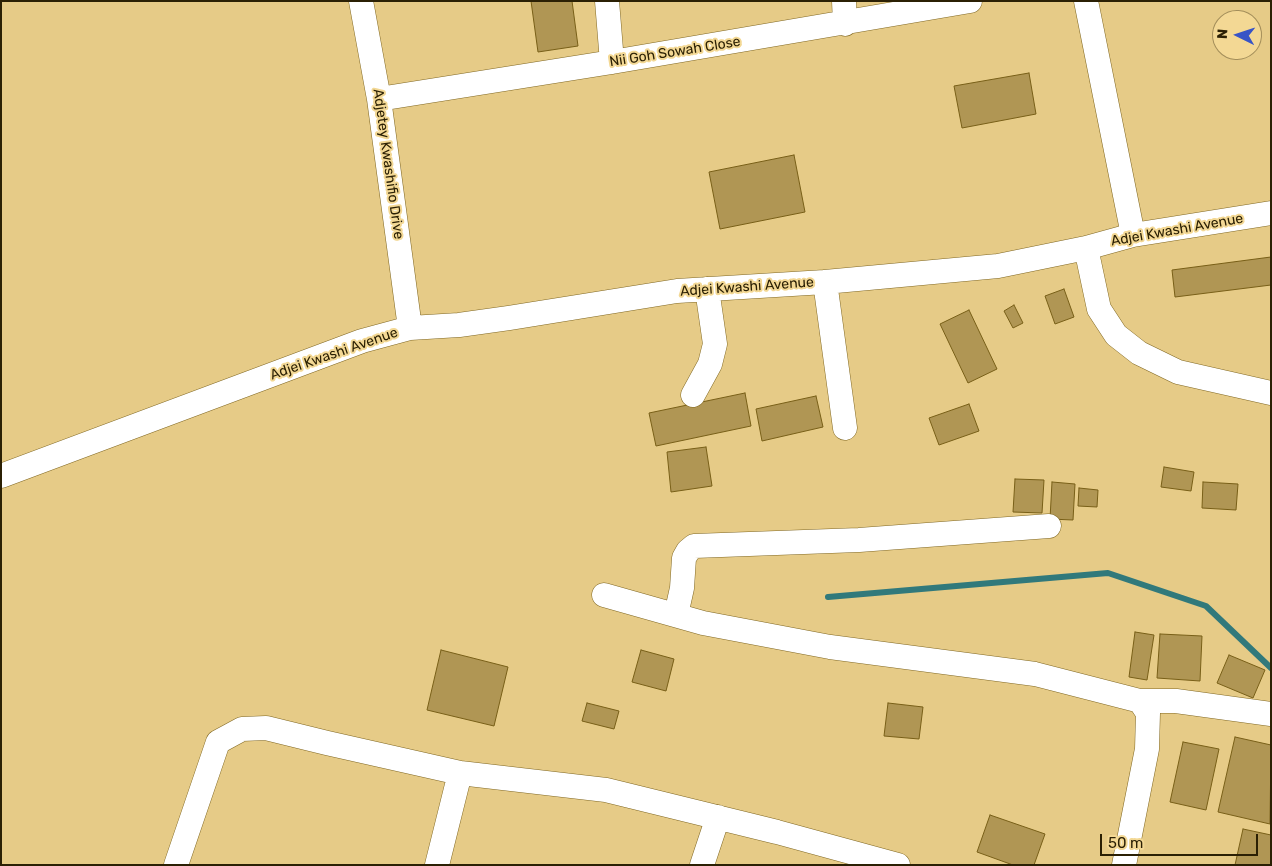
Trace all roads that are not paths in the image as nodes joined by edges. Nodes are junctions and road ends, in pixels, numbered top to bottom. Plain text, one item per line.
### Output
1 (361, 1) edge
2 (607, 1) edge
3 (970, 1) edge
4 (1086, 1) edge
5 (845, 12) edge
6 (612, 62) junction
7 (379, 99) junction
8 (1271, 213) edge
9 (1133, 235) junction
10 (1086, 248) junction
11 (825, 282) junction
12 (707, 289) junction
13 (410, 328) junction
14 (1271, 393) edge
15 (693, 396) dead end
16 (845, 428) dead end
17 (1, 476) edge
18 (1049, 526) dead end
19 (604, 595) dead end
20 (676, 615) junction
21 (1140, 701) junction
22 (1271, 714) edge
23 (460, 773) junction
24 (718, 817) junction
25 (176, 865) edge
26 (437, 865) edge
27 (702, 865) edge
28 (898, 865) edge
29 (1124, 865) edge

1 - 7 street, Adjetey Kwashifio Drive
2 - 6 street
3 - 5 street, Nii Goh Sowah Close
4 - 9 street
5 - 6 street, Nii Goh Sowah Close
6 - 7 street, Nii Goh Sowah Close
7 - 13 street, Adjetey Kwashifio Drive
8 - 9 street, Adjei Kwashi Avenue
9 - 10 street, Adjei Kwashi Avenue
10 - 11 street, Adjei Kwashi Avenue
10 - 14 street
11 - 12 street, Adjei Kwashi Avenue
11 - 16 street
12 - 13 street, Adjei Kwashi Avenue
12 - 15 street
13 - 17 street, Adjei Kwashi Avenue
18 - 20 street
19 - 20 street
20 - 21 street
21 - 22 street
21 - 29 street
23 - 24 street
23 - 25 street
23 - 26 street
24 - 27 street
24 - 28 street

